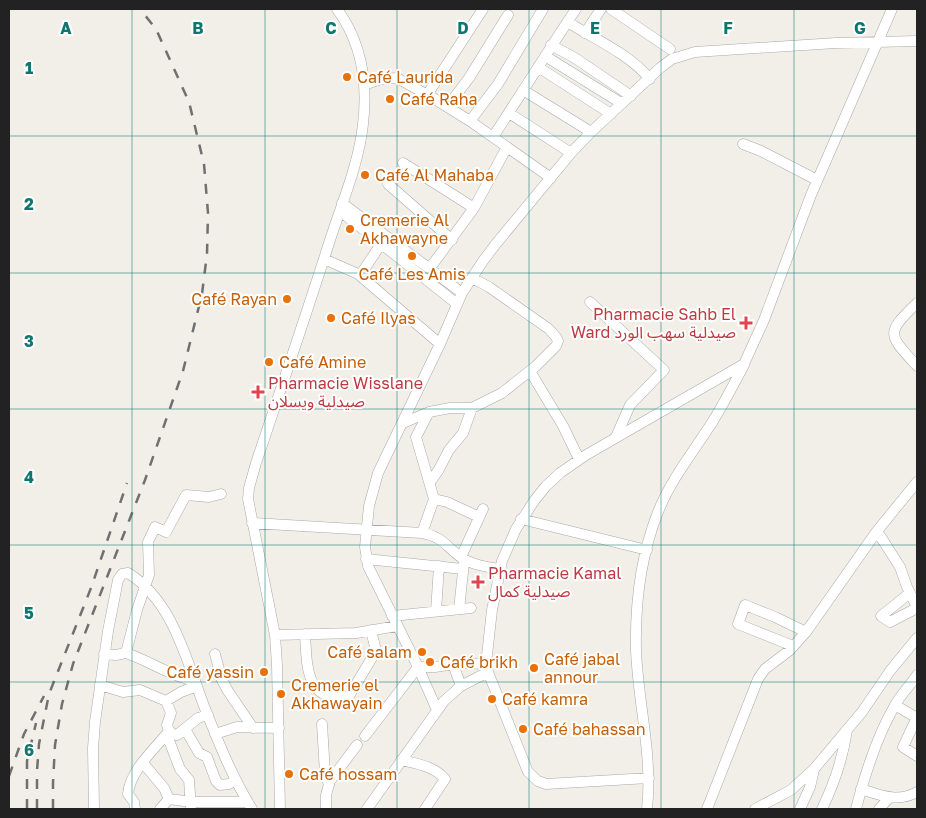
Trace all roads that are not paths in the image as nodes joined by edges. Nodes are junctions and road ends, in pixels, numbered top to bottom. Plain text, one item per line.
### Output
1 (337, 9) edge
2 (483, 9) edge
3 (543, 9) edge
4 (576, 9) edge
5 (601, 9) edge
6 (611, 9) edge
7 (892, 9) edge
8 (508, 15) dead end
9 (566, 24) junction
10 (585, 33) junction
11 (917, 41) edge
12 (878, 42) junction
13 (551, 45) junction
14 (670, 49) dead end
15 (545, 56) junction
16 (538, 67) junction
17 (650, 78) junction
18 (364, 85) junction
19 (523, 90) junction
20 (427, 95) junction
21 (631, 96) junction
22 (621, 103) dead end
23 (447, 107) junction
24 (509, 113) junction
25 (611, 114) junction
26 (470, 122) junction
27 (591, 132) junction
28 (493, 137) junction
29 (743, 144) dead end
30 (507, 147) junction
31 (571, 153) junction
32 (403, 163) dead end
33 (551, 178) junction
34 (818, 180) junction
35 (388, 184) dead end
36 (341, 207) junction
37 (474, 208) junction
38 (452, 240) junction
39 (381, 244) junction
40 (324, 259) junction
41 (430, 268) junction
42 (358, 274) junction
43 (472, 278) junction
44 (462, 293) junction
45 (590, 302) dead end
46 (917, 303) edge
47 (457, 304) junction
48 (440, 344) junction
49 (744, 364) junction
50 (917, 366) edge
51 (530, 371) junction
52 (472, 408) junction
53 (428, 412) junction
54 (403, 423) junction
55 (616, 437) junction
56 (579, 459) junction
57 (430, 482) junction
58 (917, 482) edge
59 (222, 494) dead end
60 (434, 499) junction
61 (521, 520) junction
62 (252, 523) junction
63 (366, 529) junction
64 (877, 531) junction
65 (422, 533) junction
66 (647, 550) junction
67 (366, 559) junction
68 (463, 562) junction
69 (440, 566) junction
70 (500, 569) junction
71 (146, 588) junction
72 (910, 593) junction
73 (471, 608) dead end
74 (917, 608) edge
75 (459, 609) junction
76 (436, 611) junction
77 (392, 616) junction
78 (397, 626) junction
79 (371, 630) junction
80 (806, 632) junction
81 (305, 634) junction
82 (275, 635) junction
83 (917, 638) edge
84 (794, 646) junction
85 (126, 653) junction
86 (104, 654) junction
87 (215, 654) dead end
88 (453, 664) junction
89 (418, 668) junction
90 (487, 668) junction
91 (917, 675) edge
92 (196, 684) junction
93 (100, 685) junction
94 (461, 686) junction
95 (166, 701) junction
96 (895, 705) junction
97 (437, 710) junction
98 (208, 715) junction
99 (917, 718) edge
100 (322, 724) dead end
101 (253, 728) junction
102 (279, 728) junction
103 (185, 729) junction
104 (847, 729) junction
105 (167, 733) junction
106 (215, 734) junction
107 (365, 736) dead end
108 (357, 745) dead end
109 (917, 756) edge
110 (401, 760) junction
111 (143, 763) junction
112 (814, 769) junction
113 (649, 778) junction
114 (236, 780) junction
115 (328, 785) junction
116 (861, 789) junction
117 (917, 792) edge
118 (889, 798) junction
119 (169, 799) junction
120 (192, 806) edge
121 (250, 806) edge
122 (94, 809) edge
123 (135, 809) edge
124 (160, 809) edge
125 (280, 809) edge
126 (326, 809) edge
127 (367, 809) edge
128 (425, 809) edge
129 (647, 809) edge
130 (707, 809) edge
131 (755, 809) edge
132 (800, 809) edge
133 (822, 809) edge
134 (856, 809) edge
135 (879, 809) edge

1 - 18 street
2 - 20 street
3 - 26 street
4 - 9 street
5 - 10 street
6 - 14 street
7 - 12 street
8 - 23 street
9 - 10 street
9 - 13 street
10 - 17 street
11 - 12 street
12 - 17 street
12 - 34 street
13 - 15 street
13 - 21 street
15 - 16 street
15 - 22 street
16 - 19 street
16 - 25 street
17 - 21 street
18 - 20 street
18 - 36 street
19 - 24 street
19 - 27 street
20 - 23 street
21 - 25 street
23 - 26 street
24 - 28 street
24 - 31 street
25 - 27 street
26 - 28 street
27 - 31 street
28 - 30 street
29 - 34 street
30 - 33 street
30 - 37 street
31 - 33 street
32 - 37 street
33 - 43 street
34 - 49 street
35 - 38 street
36 - 39 street
36 - 40 street
36 - 41 street
37 - 38 street
38 - 41 street
39 - 42 street
39 - 47 street
40 - 42 street
40 - 62 street
41 - 44 street
42 - 48 street
43 - 44 street
43 - 51 street
44 - 47 street
45 - 55 street
46 - 50 street
47 - 48 street
48 - 54 street
49 - 55 street
49 - 66 street
51 - 52 street
51 - 56 street
52 - 53 street
52 - 57 street
53 - 54 street
53 - 57 street
54 - 63 street
55 - 56 street
56 - 61 street
57 - 60 street
58 - 64 street
59 - 71 street
60 - 65 street
60 - 68 street
61 - 66 street
61 - 70 street
62 - 63 street
62 - 82 street
63 - 65 street
63 - 67 street
64 - 72 street
64 - 80 street
65 - 68 street
66 - 113 street
67 - 69 street
67 - 77 street
68 - 69 street
68 - 70 street
68 - 75 street
69 - 76 street
70 - 90 street
71 - 85 street
71 - 86 street
71 - 92 street
72 - 74 street
72 - 74 street
73 - 75 street
75 - 76 street
76 - 77 street
77 - 78 street
78 - 79 street
78 - 89 street
79 - 81 street
79 - 81 street
80 - 84 street
80 - 84 street
81 - 82 street
82 - 102 street
83 - 104 street
84 - 130 street
85 - 86 street
85 - 92 street
86 - 93 street
87 - 101 street
88 - 89 street
88 - 90 street
88 - 94 street
89 - 97 street
89 - 107 street
90 - 94 street
90 - 113 street
91 - 96 street
92 - 95 street
92 - 98 street
93 - 95 street
93 - 122 street
94 - 97 street
95 - 105 street
96 - 99 street
96 - 116 street
97 - 110 street
98 - 103 street
98 - 106 street
99 - 109 street
100 - 115 street
101 - 102 street
101 - 106 street
102 - 125 street
103 - 105 street
103 - 114 street
104 - 112 street
104 - 133 street
105 - 111 street
105 - 120 street
106 - 114 street
108 - 115 street
110 - 127 street
110 - 128 street
111 - 119 street
111 - 123 street
112 - 131 street
112 - 132 street
113 - 129 street
114 - 121 street
115 - 126 street
116 - 118 street
116 - 134 street
117 - 118 street
118 - 135 street
119 - 120 street
119 - 124 street
120 - 121 street

